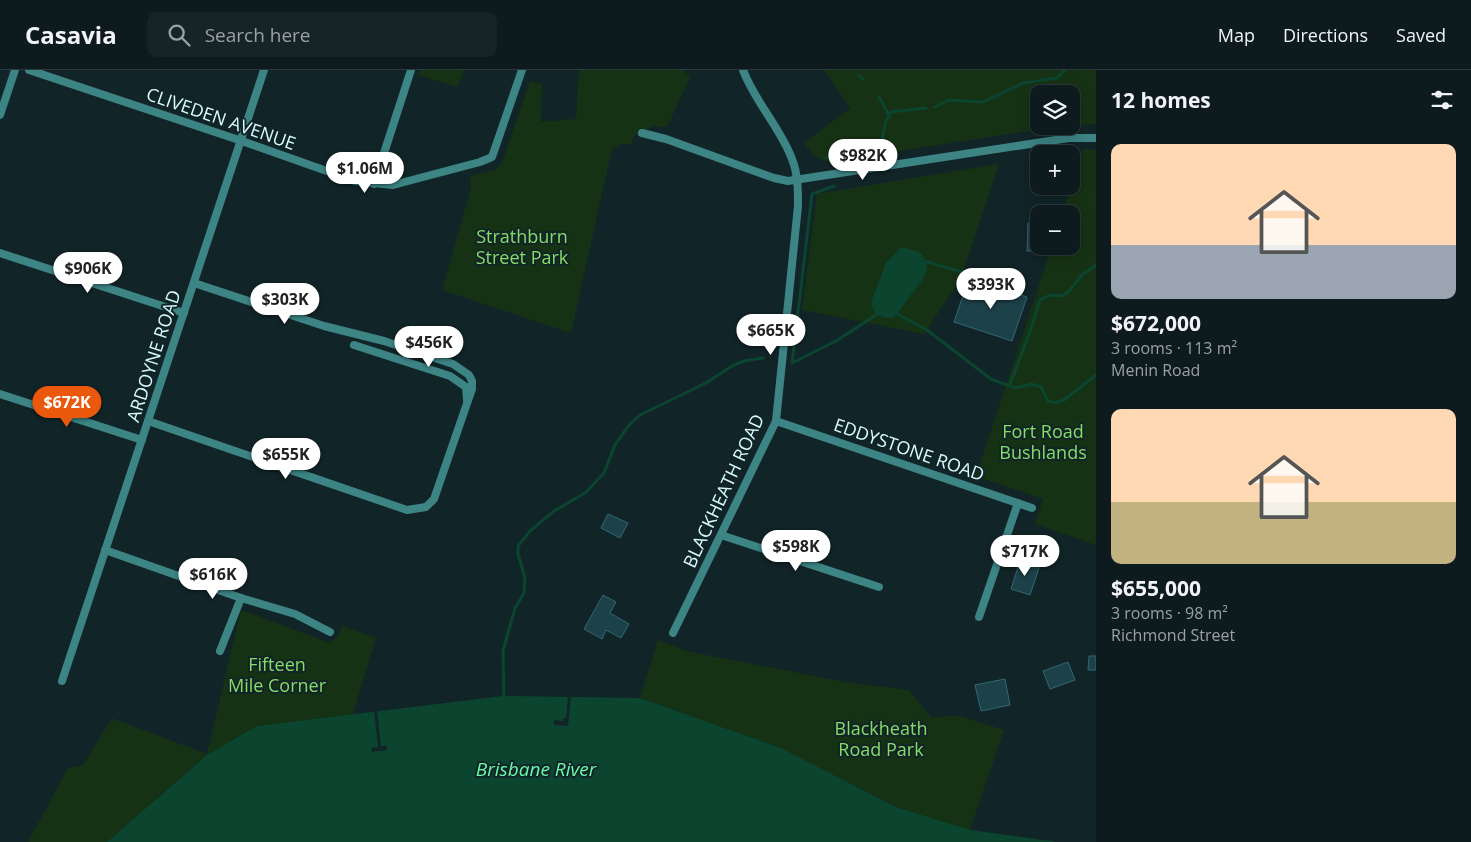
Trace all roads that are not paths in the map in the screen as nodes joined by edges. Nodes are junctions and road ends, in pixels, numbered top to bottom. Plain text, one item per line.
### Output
1 (15, 70) edge
2 (29, 70) edge
3 (264, 70) edge
4 (411, 70) edge
5 (522, 70) edge
6 (743, 70) edge
7 (0, 115) edge
8 (642, 133) dead end
9 (1096, 138) edge
10 (241, 140) junction
11 (798, 180) junction
12 (374, 184) junction
13 (0, 253) edge
14 (194, 283) junction
15 (184, 313) junction
16 (384, 341) junction
17 (354, 345) dead end
18 (380, 352) junction
19 (0, 394) edge
20 (467, 402) junction
21 (148, 421) junction
22 (776, 421) junction
23 (142, 440) junction
24 (1018, 503) junction
25 (1032, 508) dead end
26 (721, 535) junction
27 (105, 550) junction
28 (879, 587) dead end
29 (241, 598) junction
30 (979, 617) dead end
31 (330, 632) dead end
32 (673, 633) dead end
33 (220, 651) dead end
34 (62, 681) dead end

1 - 7 street
2 - 10 street, CLIVEDEN AVENUE
3 - 10 street, ARDOYNE ROAD
4 - 12 street
5 - 12 street, CLIVEDEN AVENUE
6 - 11 street, BLACKHEATH ROAD
8 - 11 street
9 - 11 street
10 - 12 street, CLIVEDEN AVENUE
10 - 14 street, ARDOYNE ROAD
11 - 22 street, BLACKHEATH ROAD
13 - 15 street
14 - 15 street, ARDOYNE ROAD
14 - 16 street
15 - 21 street, ARDOYNE ROAD
16 - 18 street
16 - 20 street
17 - 18 street
18 - 20 street
19 - 23 street
20 - 21 street
21 - 23 street, ARDOYNE ROAD
22 - 24 street, EDDYSTONE ROAD
22 - 26 street, BLACKHEATH ROAD
23 - 27 street, ARDOYNE ROAD
24 - 25 street, EDDYSTONE ROAD
24 - 30 street
26 - 28 street
26 - 32 street, BLACKHEATH ROAD
27 - 29 street
27 - 34 street, ARDOYNE ROAD
29 - 31 street
29 - 33 street

